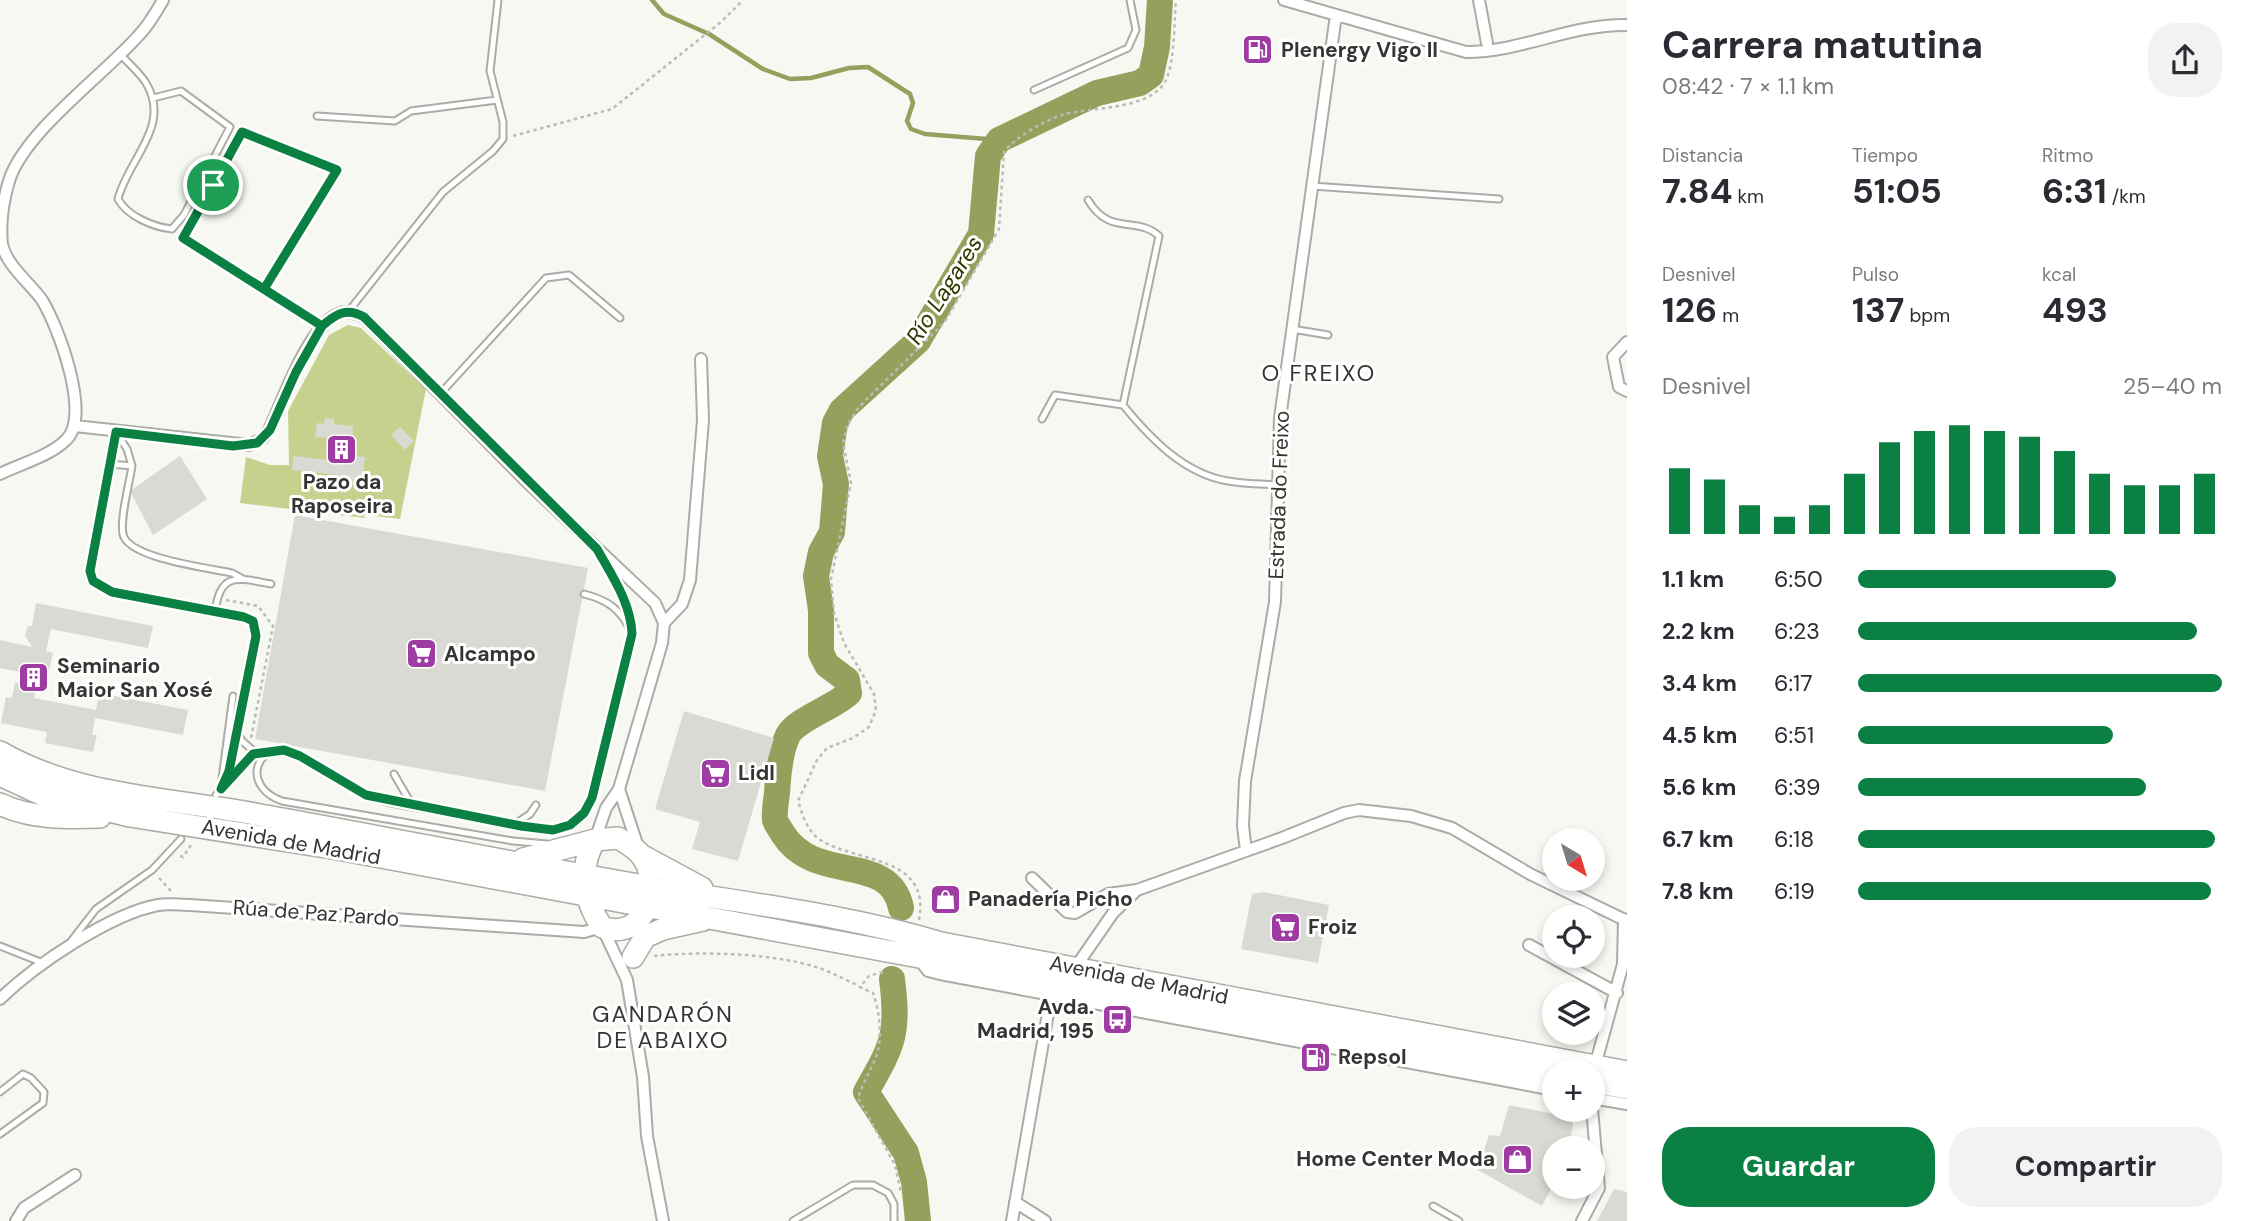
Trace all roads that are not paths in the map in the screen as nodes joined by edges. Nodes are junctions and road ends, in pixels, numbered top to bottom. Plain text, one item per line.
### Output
1 (163, 0) edge
2 (498, 0) edge
3 (1130, 0) edge
4 (1284, 0) edge
5 (1479, 0) edge
6 (1336, 15) junction
7 (1627, 25) edge
8 (1487, 43) dead end
9 (121, 55) junction
10 (1034, 90) dead end
11 (153, 98) junction
12 (497, 100) junction
13 (317, 116) dead end
14 (1312, 186) junction
15 (1499, 199) dead end
16 (1088, 200) dead end
17 (1, 246) edge
18 (264, 289) junction
19 (348, 312) junction
20 (620, 318) dead end
21 (322, 326) junction
22 (1292, 330) junction
23 (1328, 335) dead end
24 (1627, 342) edge
25 (701, 359) dead end
26 (1627, 391) edge
27 (440, 394) junction
28 (1123, 405) junction
29 (1042, 419) dead end
30 (75, 426) junction
31 (116, 432) junction
32 (110, 464) junction
33 (132, 466) junction
34 (0, 474) edge
35 (1278, 485) junction
36 (597, 549) junction
37 (243, 579) junction
38 (271, 584) dead end
39 (584, 594) dead end
40 (215, 612) junction
41 (664, 623) junction
42 (632, 634) junction
43 (233, 696) dead end
44 (237, 732) junction
45 (0, 752) edge
46 (272, 752) junction
47 (256, 753) junction
48 (394, 774) dead end
49 (0, 775) edge
50 (221, 789) junction
51 (619, 789) junction
52 (216, 795) dead end
53 (0, 804) edge
54 (536, 805) dead end
55 (412, 806) junction
56 (131, 816) junction
57 (512, 825) junction
58 (181, 839) dead end
59 (595, 839) junction
60 (567, 848) junction
61 (1246, 850) junction
62 (641, 854) junction
63 (512, 861) junction
64 (1032, 878) dead end
65 (586, 885) junction
66 (546, 887) junction
67 (1137, 890) junction
68 (717, 907) junction
69 (627, 918) junction
70 (1625, 920) edge
71 (663, 929) junction
72 (1529, 945) dead end
73 (0, 946) edge
74 (916, 946) junction
75 (67, 949) junction
76 (633, 957) junction
77 (44, 963) junction
78 (1075, 968) junction
79 (627, 980) junction
80 (1617, 993) junction
81 (1051, 996) junction
82 (0, 999) edge
83 (1597, 1059) edge
84 (1542, 1063) edge
85 (1542, 1072) edge
86 (1627, 1072) edge
87 (1605, 1073) edge
88 (1605, 1079) edge
89 (1542, 1088) edge
90 (1627, 1088) edge
91 (0, 1091) edge
92 (1605, 1100) edge
93 (1627, 1104) edge
94 (1593, 1122) edge
95 (0, 1134) edge
96 (75, 1175) dead end
97 (1015, 1202) junction
98 (1433, 1206) dead end
99 (16, 1221) edge
100 (663, 1221) edge
101 (793, 1221) edge
102 (894, 1221) edge
103 (1012, 1221) edge
104 (1045, 1221) edge
105 (1459, 1221) edge
106 (1582, 1221) edge

1 - 9 street
2 - 12 lane
3 - 10 lane
4 - 6 street
5 - 8 street
6 - 7 street
6 - 14 street, Estrada do Freixo
9 - 11 lane
9 - 17 street
11 - 11 lane
12 - 13 lane
12 - 19 lane
14 - 15 lane
14 - 22 street, Estrada do Freixo
16 - 28 lane
17 - 30 street
18 - 18 lane
18 - 21 lane
19 - 21 street
19 - 27 street
20 - 27 lane
21 - 31 street
22 - 23 lane
22 - 35 street, Estrada do Freixo
24 - 26 street
25 - 41 street
27 - 36 street
28 - 29 lane
28 - 35 lane
30 - 31 street
30 - 34 street
31 - 32 lane
31 - 33 lane
32 - 33 lane
32 - 40 lane
33 - 37 lane
35 - 61 street, Estrada do Freixo
36 - 41 street
36 - 42 lane
37 - 38 lane
37 - 40 lane
39 - 42 lane
40 - 44 lane
41 - 51 street
42 - 57 lane
43 - 50 lane
44 - 47 lane
44 - 50 lane
45 - 63 highway, Avenida de Madrid
46 - 47 lane
46 - 55 lane
46 - 60 lane
47 - 50 lane
48 - 55 lane
49 - 56 highway, Avenida de Madrid
50 - 52 lane
51 - 59 street
51 - 62 street
53 - 56 highway
54 - 57 lane
55 - 57 lane
56 - 66 highway, Avenida de Madrid
58 - 75 lane
59 - 60 highway
59 - 62 highway
59 - 65 highway
60 - 63 highway
61 - 67 street
61 - 70 street
62 - 68 highway
62 - 69 highway
63 - 65 highway, Avenida de Madrid
64 - 67 street
65 - 66 highway, Avenida de Madrid
65 - 69 highway
65 - 69 highway
66 - 69 highway
67 - 78 street
68 - 69 highway, Avenida de Madrid
68 - 71 highway
68 - 74 highway, Avenida de Madrid
69 - 71 highway
69 - 75 street, Rúa de Paz Pardo
69 - 76 street
69 - 79 street
70 - 80 street
71 - 76 highway
72 - 80 street
73 - 77 lane
74 - 78 highway, Avenida de Madrid
74 - 81 street
74 - 85 highway, Avenida de Madrid
75 - 77 street, Rúa de Paz Pardo
76 - 79 street
77 - 82 street, Rúa de Paz Pardo
78 - 84 highway, Avenida de Madrid
79 - 100 street
80 - 83 street
81 - 89 street
81 - 97 street
86 - 87 highway, Avenida de Madrid
88 - 90 highway, Avenida de Madrid
91 - 95 lane
92 - 93 street
94 - 106 street
96 - 99 street
97 - 103 street
97 - 104 street
98 - 105 lane
101 - 102 lane

